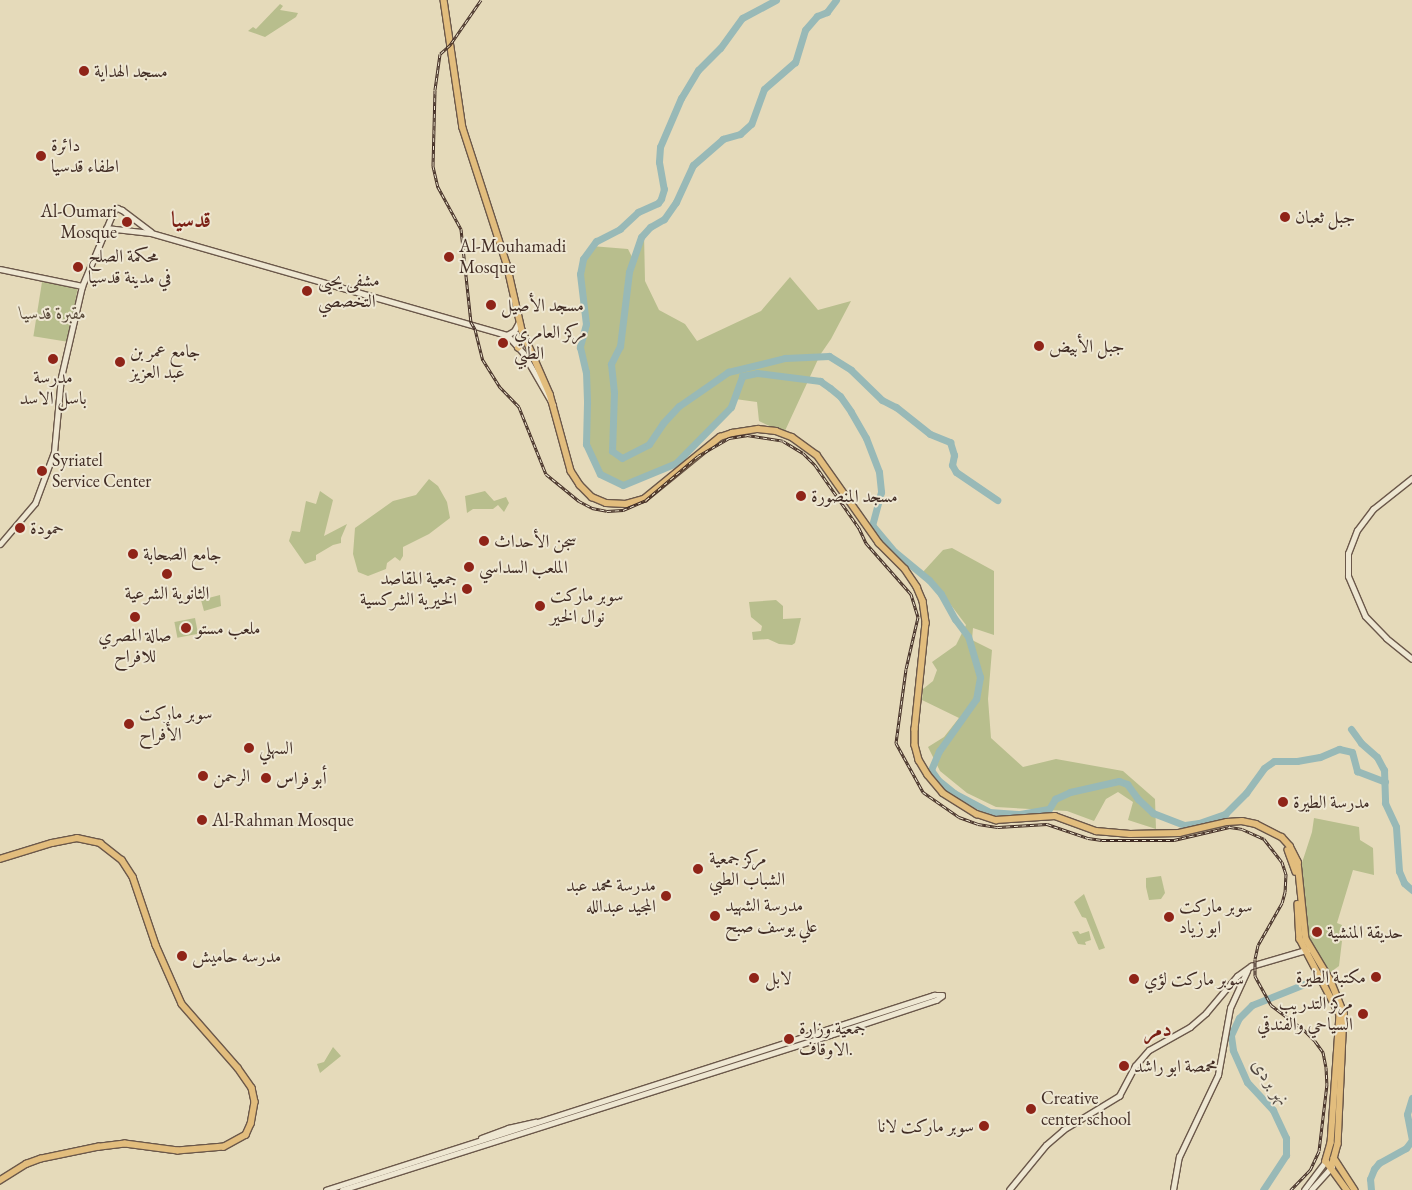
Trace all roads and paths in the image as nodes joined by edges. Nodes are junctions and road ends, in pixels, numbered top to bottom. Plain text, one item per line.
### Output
1 (444, 0) edge
2 (106, 228) junction
3 (151, 233) junction
4 (0, 269) edge
5 (82, 286) junction
6 (519, 322) junction
7 (507, 335) junction
8 (525, 338) junction
9 (518, 348) junction
10 (554, 407) junction
11 (1412, 478) edge
12 (0, 544) edge
13 (1412, 660) edge
14 (0, 859) edge
15 (1308, 949) junction
16 (1247, 970) junction
17 (1328, 1153) junction
18 (1335, 1159) junction
19 (1326, 1161) junction
20 (1332, 1167) junction
21 (0, 1181) edge
22 (326, 1190) edge
23 (342, 1190) edge
24 (1009, 1190) edge
25 (1173, 1190) edge
26 (1304, 1190) edge
27 (1311, 1190) edge
28 (1347, 1190) edge
29 (1355, 1190) edge

1 - 6 main road
2 - 3 main road
2 - 3 main road
2 - 5 main road
3 - 7 main road
4 - 5 main road
5 - 12 main road
6 - 7 main road
6 - 8 main road
7 - 9 main road
8 - 9 main road
8 - 10 main road
9 - 10 main road
10 - 15 main road
11 - 13 main road
14 - 21 main road
15 - 16 street
15 - 17 main road
15 - 18 main road
16 - 24 street
16 - 25 street
17 - 18 main road
17 - 19 main road
18 - 20 main road
18 - 29 main road
19 - 20 main road
19 - 26 street
20 - 27 street
20 - 28 main road
22 - 23 street

